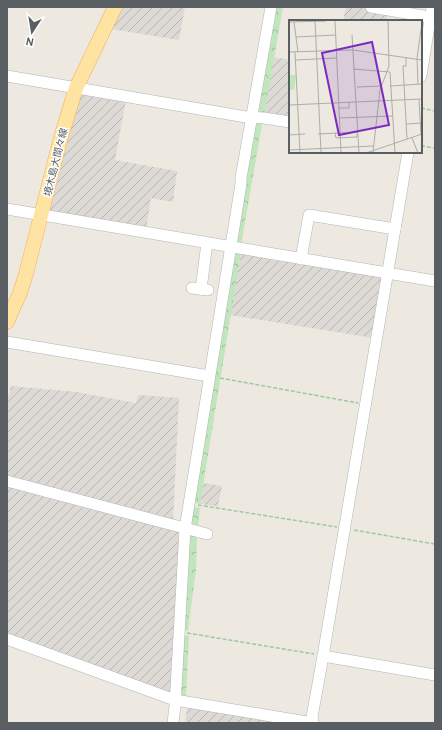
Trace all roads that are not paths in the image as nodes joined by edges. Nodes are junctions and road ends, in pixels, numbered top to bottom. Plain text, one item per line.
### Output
1 (115, 7) edge
2 (271, 7) edge
3 (371, 7) edge
4 (433, 14) edge
5 (422, 71) edge
6 (7, 76) edge
7 (76, 88) junction
8 (252, 117) junction
9 (289, 122) edge
10 (408, 153) edge
11 (7, 209) edge
12 (42, 215) junction
13 (395, 229) junction
14 (208, 243) junction
15 (230, 247) junction
16 (301, 259) junction
17 (388, 273) junction
18 (435, 281) edge
19 (200, 289) dead end
20 (7, 322) edge
21 (7, 342) edge
22 (209, 376) junction
23 (7, 480) edge
24 (185, 529) junction
25 (207, 534) dead end
26 (7, 639) edge
27 (322, 656) junction
28 (435, 675) edge
29 (175, 700) junction
30 (173, 723) edge
31 (313, 723) edge

1 - 7 main road, 境木島大間々線
2 - 8 street
3 - 4 street
4 - 5 street
6 - 7 street
7 - 8 street
7 - 12 main road, 境木島大間々線
8 - 9 street
8 - 15 street
10 - 13 street
11 - 12 street
12 - 14 street
12 - 20 main road, 境木島大間々線
13 - 16 street
13 - 17 street
14 - 15 street
14 - 19 street
15 - 16 street
15 - 22 street
16 - 17 street
17 - 18 street
17 - 27 street
21 - 22 street
22 - 24 street
23 - 24 street
24 - 25 street
24 - 29 street
26 - 29 street
27 - 28 street
27 - 31 street
29 - 30 street
29 - 31 street

